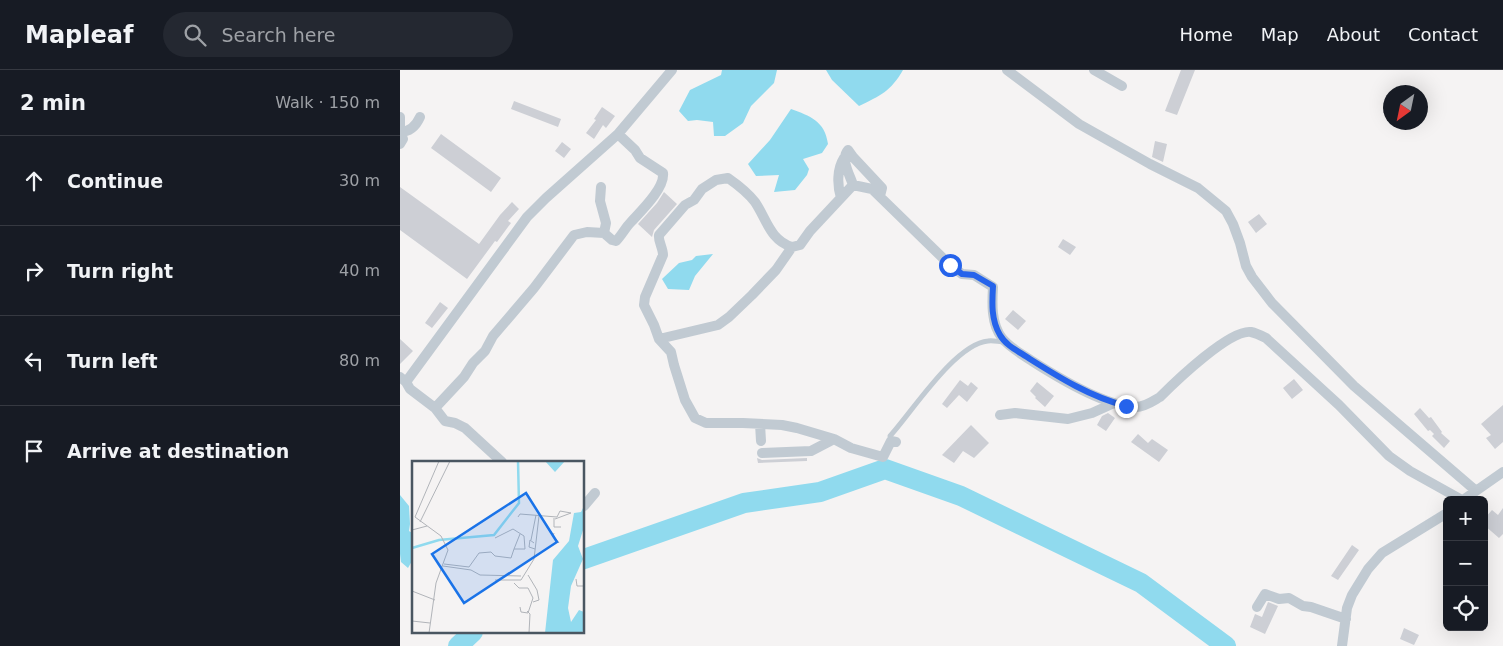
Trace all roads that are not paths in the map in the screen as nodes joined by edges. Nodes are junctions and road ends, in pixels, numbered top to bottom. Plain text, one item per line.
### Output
1 (672, 70) edge
2 (1007, 70) edge
3 (1094, 70) edge
4 (1122, 86) dead end
5 (400, 117) edge
6 (420, 117) dead end
7 (400, 132) edge
8 (618, 134) junction
9 (400, 144) edge
10 (844, 158) junction
11 (853, 184) junction
12 (601, 187) dead end
13 (880, 196) junction
14 (840, 198) junction
15 (604, 233) junction
16 (792, 248) junction
17 (653, 322) junction
18 (675, 335) junction
19 (659, 339) junction
20 (1006, 343) junction
21 (403, 380) edge
22 (1114, 403) junction
23 (435, 408) junction
24 (1000, 415) dead end
25 (760, 424) junction
26 (834, 439) junction
27 (761, 441) dead end
28 (894, 442) joint
29 (762, 452) dead end
30 (501, 461) edge
31 (1503, 472) edge
32 (1475, 490) junction
33 (595, 493) dead end
34 (1455, 496) edge
35 (1467, 496) edge
36 (585, 505) edge
37 (1443, 516) edge
38 (1257, 607) dead end
39 (1346, 619) junction
40 (1342, 646) edge

1 - 8 street
2 - 32 street
3 - 4 street
5 - 7 street
6 - 7 street
7 - 9 street
8 - 15 street
8 - 21 street
10 - 11 street
10 - 13 street
10 - 14 street
11 - 13 street
11 - 14 street
12 - 15 street
13 - 20 street
14 - 16 street
15 - 23 street
16 - 17 street
16 - 18 street
17 - 18 street
17 - 19 street
18 - 19 street
19 - 25 street
20 - 22 street
20 - 28 lane
21 - 23 street
22 - 24 street
22 - 34 street
23 - 30 street
25 - 26 street
25 - 27 street
26 - 28 street
26 - 29 street
31 - 32 street
32 - 35 street
33 - 36 street
37 - 39 street
38 - 39 street
39 - 40 street

